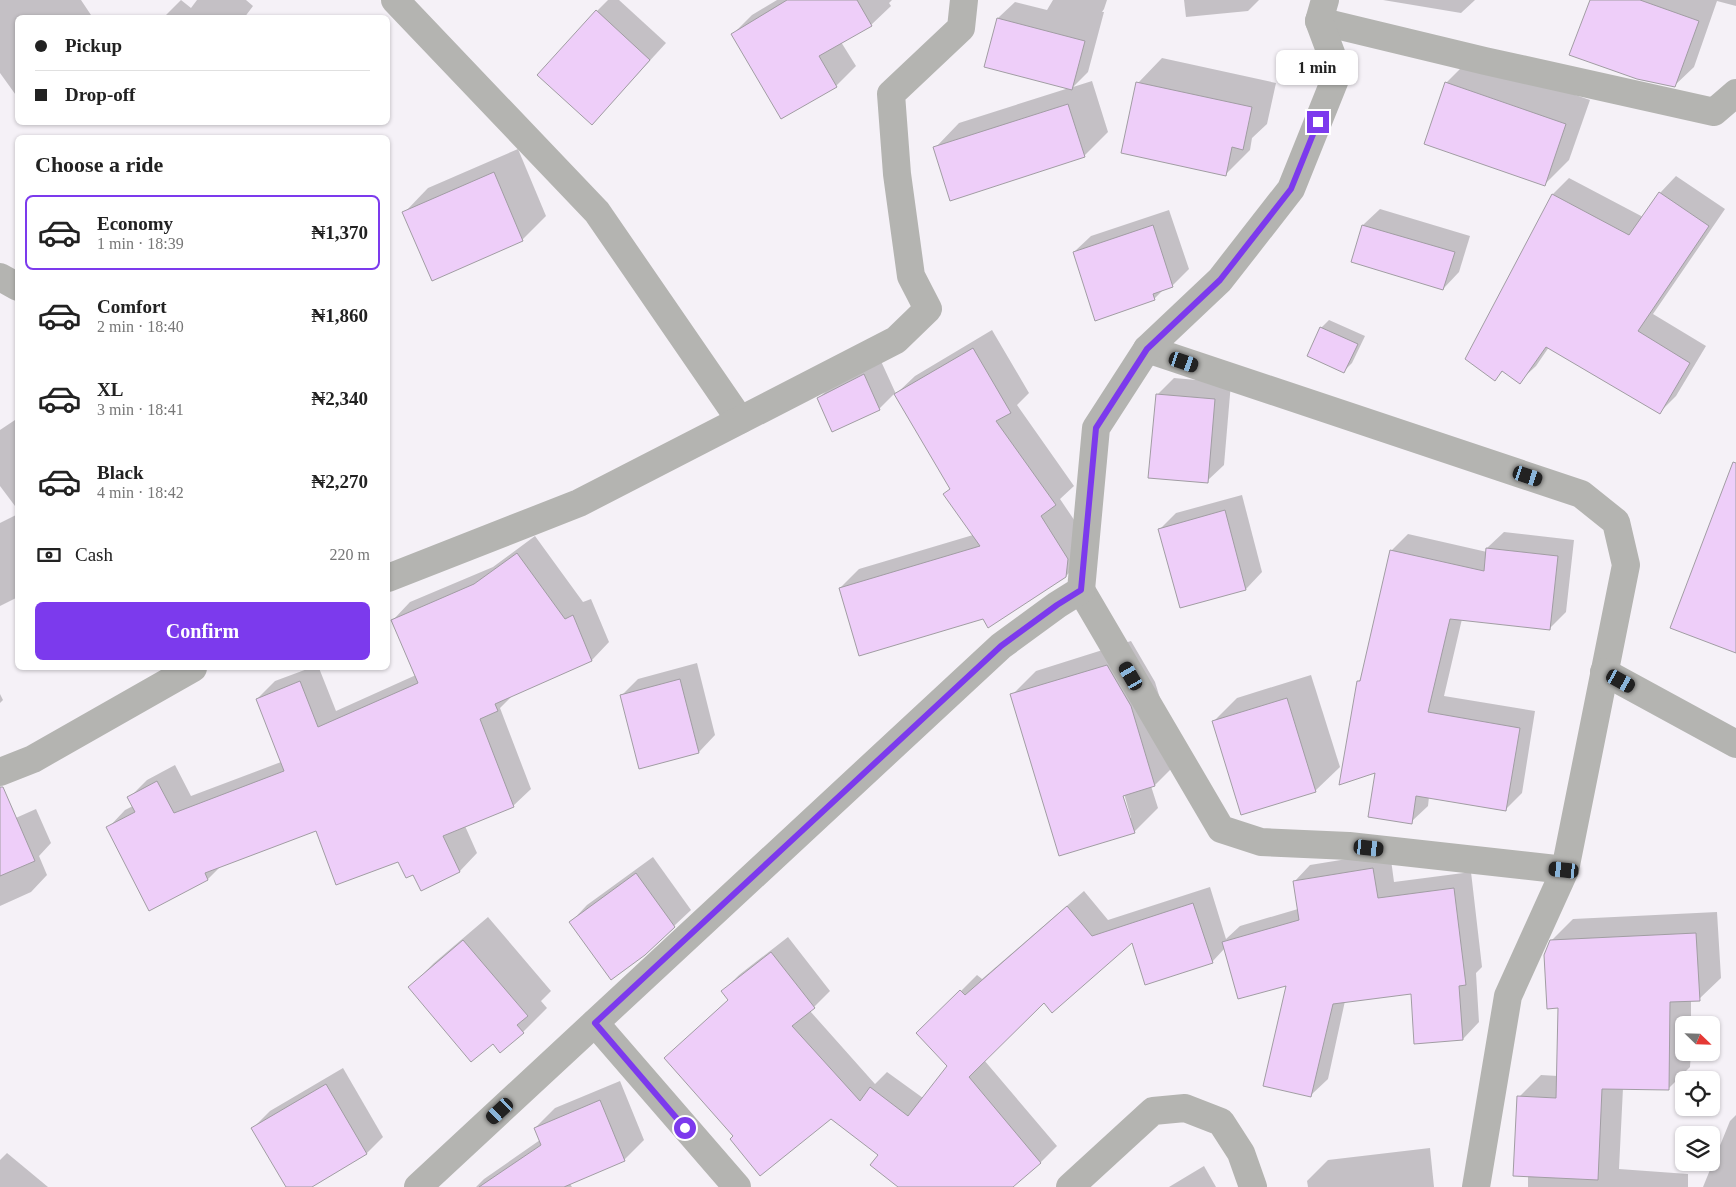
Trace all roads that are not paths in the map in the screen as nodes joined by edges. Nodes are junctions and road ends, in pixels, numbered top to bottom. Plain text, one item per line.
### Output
1 (395, 0) edge
2 (964, 0) edge
3 (1322, 11) edge
4 (1736, 93) edge
5 (0, 276) edge
6 (15, 285) edge
7 (1147, 349) junction
8 (740, 420) junction
9 (390, 577) edge
10 (1081, 590) junction
11 (189, 670) edge
12 (1604, 672) junction
13 (1736, 744) edge
14 (0, 772) edge
15 (1564, 870) junction
16 (595, 1023) junction
17 (418, 1187) edge
18 (737, 1187) edge
19 (1070, 1187) edge
20 (1253, 1187) edge
21 (1476, 1187) edge

1 - 8 street
2 - 8 street
3 - 4 street
3 - 7 street
5 - 6 street
7 - 10 street
7 - 12 street
8 - 9 street
10 - 15 street
10 - 16 street
11 - 14 street
12 - 13 street
12 - 15 street
15 - 21 street
16 - 17 street
16 - 18 street
19 - 20 street

